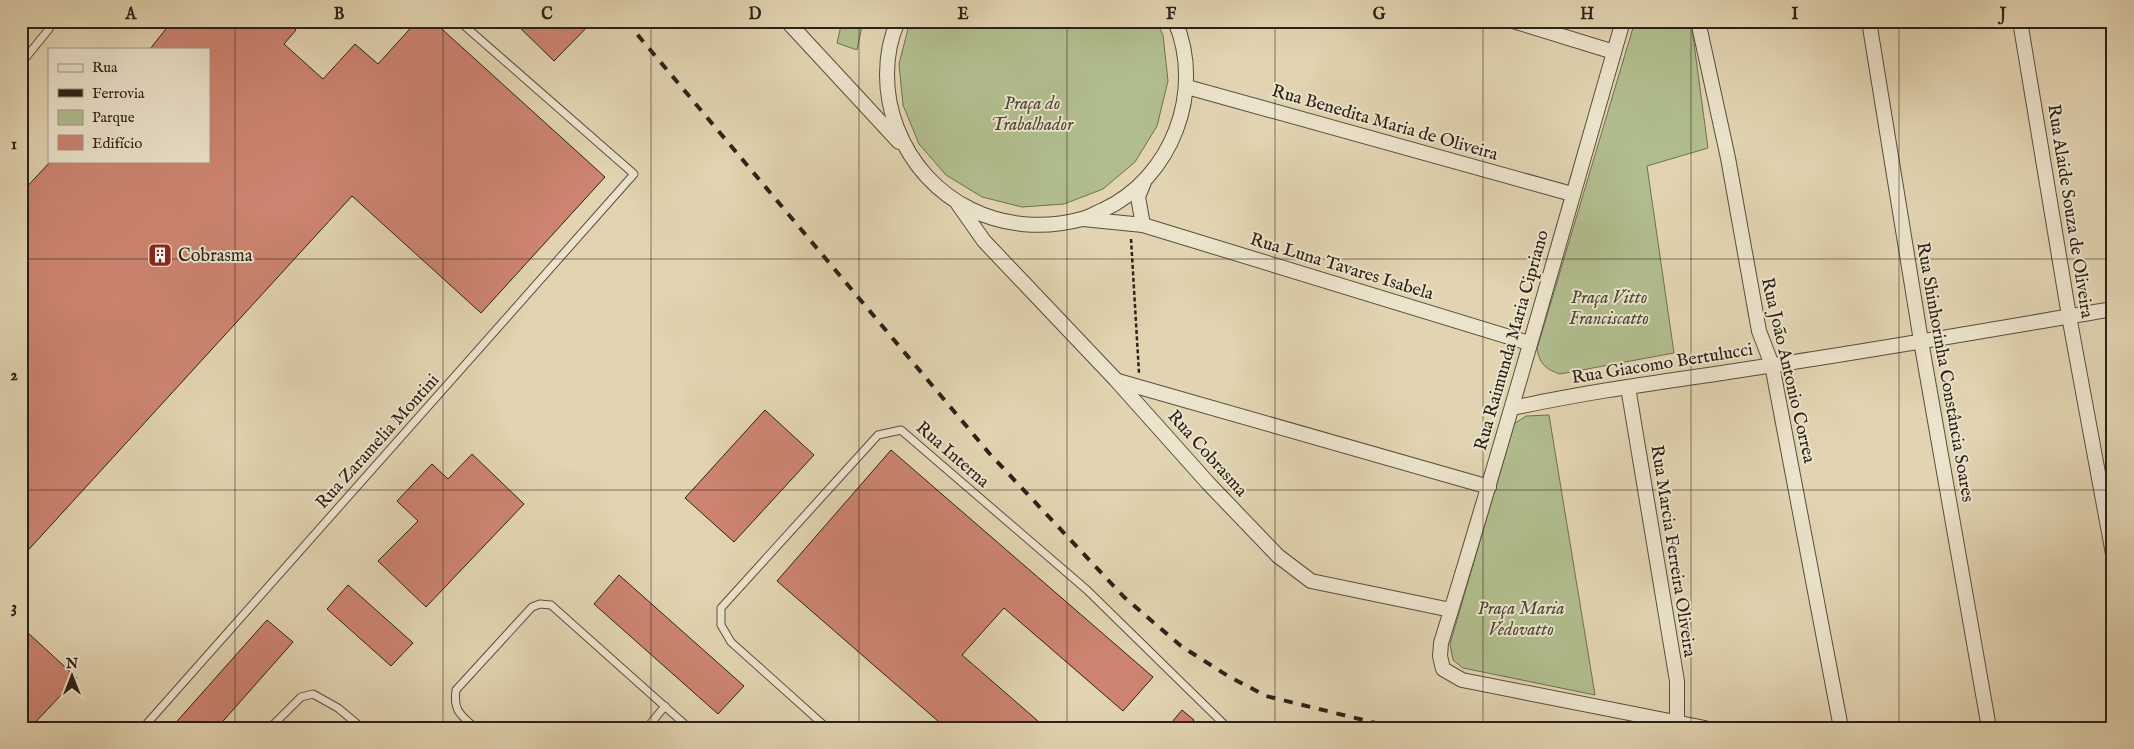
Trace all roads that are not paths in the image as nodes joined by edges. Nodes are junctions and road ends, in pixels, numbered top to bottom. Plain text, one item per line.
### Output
1 (52, 21) edge
2 (459, 21) edge
3 (787, 21) edge
4 (898, 21) edge
5 (1175, 21) edge
6 (1513, 21) edge
7 (1623, 21) edge
8 (1698, 21) edge
9 (1869, 21) edge
10 (2020, 21) edge
11 (1614, 52) junction
12 (22, 61) edge
13 (1187, 87) junction
14 (905, 148) junction
15 (1144, 181) junction
16 (1572, 194) junction
17 (958, 204) junction
18 (1083, 219) junction
19 (996, 220) junction
20 (1137, 224) junction
21 (984, 241) junction
22 (2113, 309) edge
23 (2069, 316) junction
24 (1921, 341) junction
25 (1529, 343) junction
26 (1772, 365) junction
27 (1116, 380) junction
28 (1628, 387) junction
29 (1513, 408) junction
30 (1489, 487) junction
31 (2113, 554) edge
32 (1451, 610) junction
33 (665, 706) junction
34 (1677, 722) junction
35 (143, 728) edge
36 (270, 728) edge
37 (362, 728) edge
38 (475, 728) edge
39 (647, 728) edge
40 (689, 728) edge
41 (827, 728) edge
42 (1228, 728) edge
43 (1705, 728) edge
44 (1841, 728) edge
45 (1989, 728) edge

1 - 12 lane
2 - 35 lane, Rua Zaramelia Montini
3 - 14 street
4 - 14 street
5 - 13 street
6 - 11 street
7 - 11 street, Rua Raimunda Maria Cipriano
8 - 26 street, Rua João Antonio Correa
9 - 24 street, Rua Shinhorinha Constância Soares
10 - 23 street, Rua Alaide Souza de Oliveira
11 - 16 street, Rua Raimunda Maria Cipriano
13 - 15 street
13 - 16 street, Rua Benedita Maria de Oliveira
14 - 17 street
15 - 18 street
15 - 20 street
16 - 25 street, Rua Raimunda Maria Cipriano
17 - 19 street
17 - 21 street, Rua Cobrasma
18 - 19 street
18 - 20 street, Rua Luna Tavares Isabela
19 - 21 street
20 - 25 street, Rua Luna Tavares Isabela
21 - 27 street, Rua Cobrasma
22 - 23 street, Rua Giacomo Bertulucci
23 - 24 street, Rua Giacomo Bertulucci
23 - 31 street, Rua Alaide Souza de Oliveira
24 - 26 street, Rua Giacomo Bertulucci
24 - 45 street, Rua Shinhorinha Constância Soares
25 - 29 street, Rua Raimunda Maria Cipriano
26 - 28 street, Rua Giacomo Bertulucci
26 - 44 street, Rua João Antonio Correa
27 - 30 street
27 - 32 street, Rua Cobrasma
28 - 29 street, Rua Giacomo Bertulucci
28 - 34 street, Rua Marcia Ferreira Oliveira
29 - 30 street, Rua Raimunda Maria Cipriano
30 - 32 street, Rua Raimunda Maria Cipriano
32 - 34 street, Rua Raimunda Maria Cipriano
33 - 38 lane
33 - 39 lane
33 - 40 lane
34 - 43 street
36 - 37 lane
41 - 42 lane, Rua Interna

